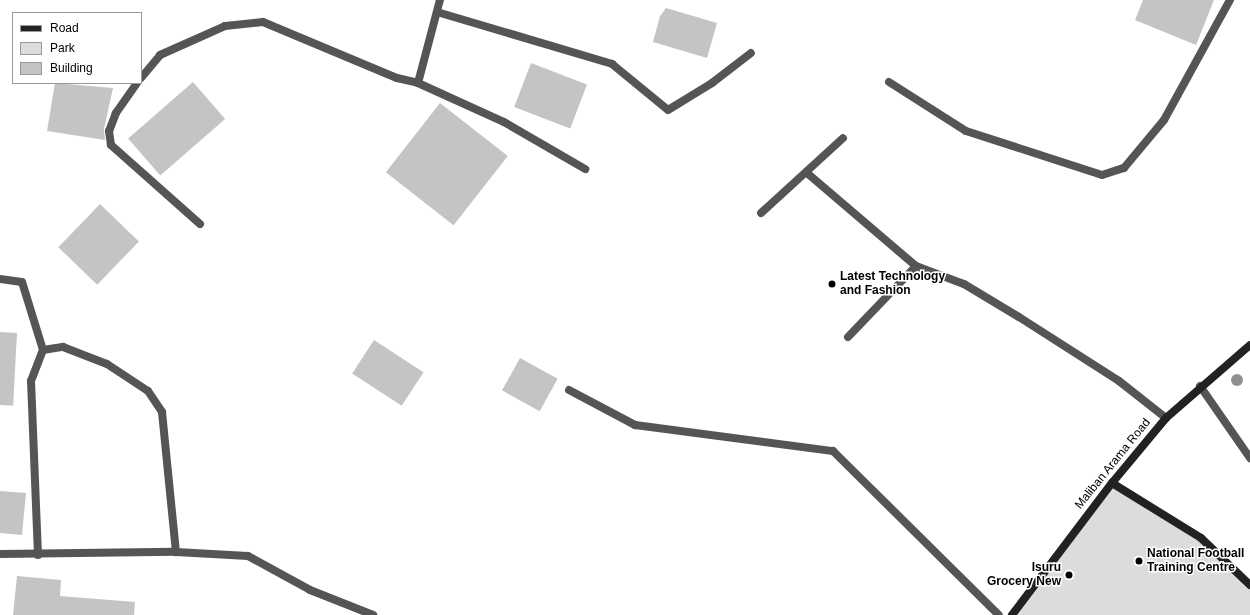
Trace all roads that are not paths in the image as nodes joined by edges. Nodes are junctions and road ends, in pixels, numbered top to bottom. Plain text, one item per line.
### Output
1 (440, 0) edge
2 (1230, 0) edge
3 (438, 12) junction
4 (751, 54) dead end
5 (142, 77) edge
6 (889, 82) dead end
7 (418, 83) junction
8 (135, 84) edge
9 (843, 138) dead end
10 (584, 170) dead end
11 (807, 173) junction
12 (760, 213) dead end
13 (200, 224) dead end
14 (916, 266) junction
15 (0, 279) edge
16 (848, 337) dead end
17 (1250, 345) edge
18 (43, 350) junction
19 (1200, 386) junction
20 (569, 390) dead end
21 (1166, 418) junction
22 (1250, 458) edge
23 (1112, 483) junction
24 (176, 552) junction
25 (0, 554) edge
26 (38, 555) junction
27 (1250, 584) edge
28 (373, 615) edge
29 (999, 615) edge
30 (1012, 615) edge

1 - 3 street
2 - 6 street
3 - 4 street
3 - 7 street
5 - 7 street
7 - 10 street
8 - 13 street
9 - 11 street
11 - 12 street
11 - 14 street
14 - 16 street
14 - 21 street
15 - 18 street
17 - 19 street, Maliban Arama Road
18 - 24 street
18 - 26 street
19 - 21 street, Maliban Arama Road
19 - 22 street
20 - 29 street
21 - 23 street, Maliban Arama Road
23 - 27 street
23 - 30 street, Maliban Arama Road
24 - 26 street
24 - 28 street
25 - 26 street

